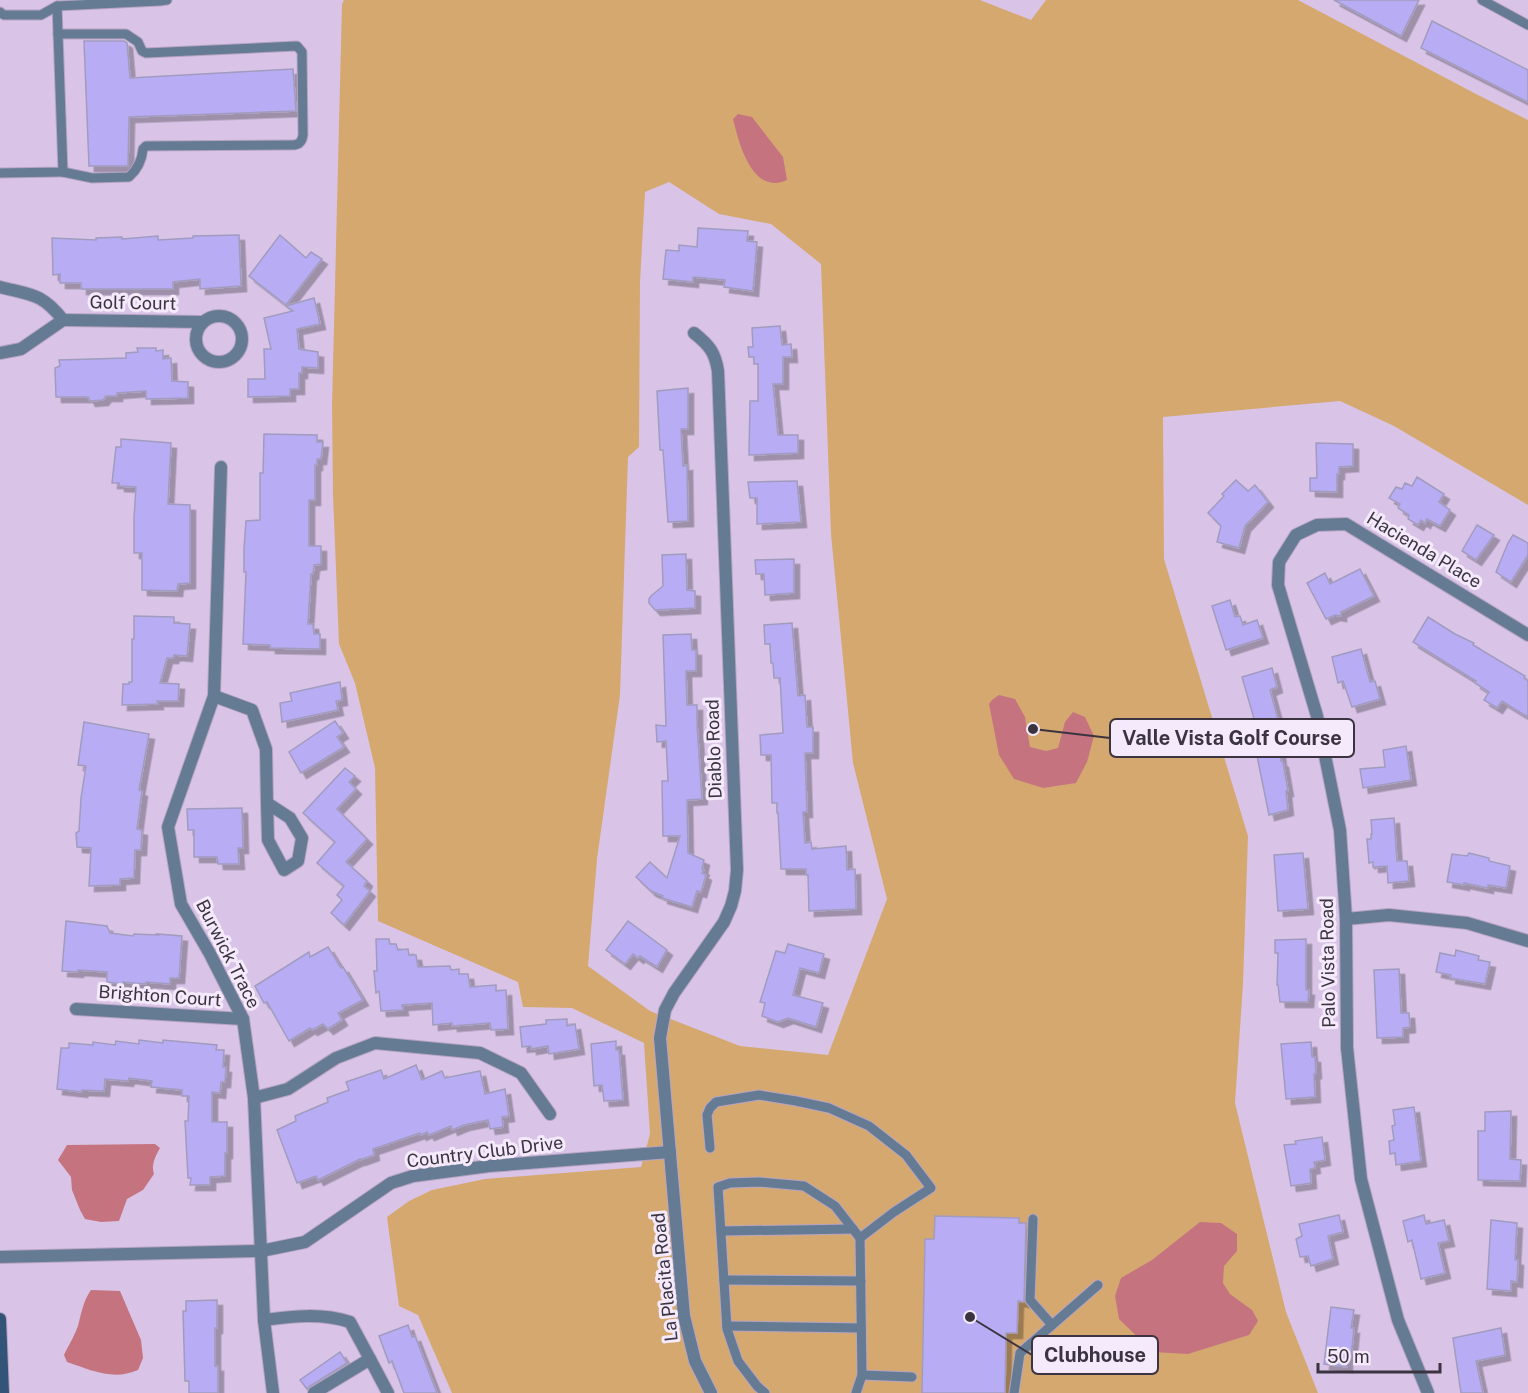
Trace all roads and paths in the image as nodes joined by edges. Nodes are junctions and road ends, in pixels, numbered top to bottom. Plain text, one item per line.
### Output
1 (47, 0) edge
2 (167, 0) edge
3 (1482, 0) edge
4 (57, 6) junction
5 (0, 12) edge
6 (1528, 25) edge
7 (58, 34) junction
8 (63, 172) junction
9 (0, 174) edge
10 (0, 287) edge
11 (63, 320) junction
12 (203, 322) dead end
13 (694, 333) dead end
14 (0, 353) edge
15 (221, 467) dead end
16 (1296, 535) joint
17 (1528, 634) edge
18 (214, 696) junction
19 (267, 803) junction
20 (1346, 920) junction
21 (1528, 941) edge
22 (76, 1009) dead end
23 (243, 1019) junction
24 (254, 1098) junction
25 (550, 1114) dead end
26 (710, 1148) dead end
27 (670, 1152) junction
28 (1033, 1219) dead end
29 (853, 1229) junction
30 (721, 1232) junction
31 (860, 1238) junction
32 (261, 1251) junction
33 (0, 1257) edge
34 (724, 1280) junction
35 (861, 1281) junction
36 (1098, 1286) dead end
37 (0, 1319) edge
38 (264, 1320) junction
39 (727, 1326) junction
40 (1052, 1326) junction
41 (861, 1328) junction
42 (370, 1359) junction
43 (862, 1375) junction
44 (912, 1377) dead end
45 (3, 1393) edge
46 (273, 1393) edge
47 (314, 1393) edge
48 (388, 1393) edge
49 (711, 1393) edge
50 (765, 1393) edge
51 (856, 1393) edge
52 (1014, 1393) edge
53 (1428, 1393) edge

1 - 4 lane
2 - 4 lane
3 - 6 lane
4 - 5 lane
4 - 7 lane
7 - 8 lane
7 - 8 lane
8 - 9 lane
10 - 11 street
11 - 12 street, Golf Court
11 - 14 street
13 - 27 street, Diablo Road
15 - 18 street, Burwick Trace
16 - 17 street, Hacienda Place
16 - 20 street, Palo Vista Road
18 - 19 street
18 - 23 street, Burwick Trace
19 - 19 street
20 - 21 street
20 - 53 street, Palo Vista Road
22 - 23 street, Brighton Court
23 - 24 street, Burwick Trace
24 - 25 street
24 - 32 street, Burwick Trace
26 - 31 lane
27 - 32 street, Country Club Drive
27 - 49 street, La Placita Road
28 - 40 lane
29 - 30 lane
29 - 30 lane
29 - 31 lane
30 - 34 lane
31 - 35 lane
32 - 33 street, Country Club Drive
32 - 38 street, Burwick Trace
34 - 35 lane
34 - 39 lane
35 - 41 lane
36 - 40 lane
37 - 45 main road
38 - 42 street
38 - 46 street, Burwick Trace
39 - 41 lane
39 - 50 lane
40 - 52 lane
41 - 43 lane
42 - 47 street
42 - 48 street
43 - 44 lane
43 - 51 lane

